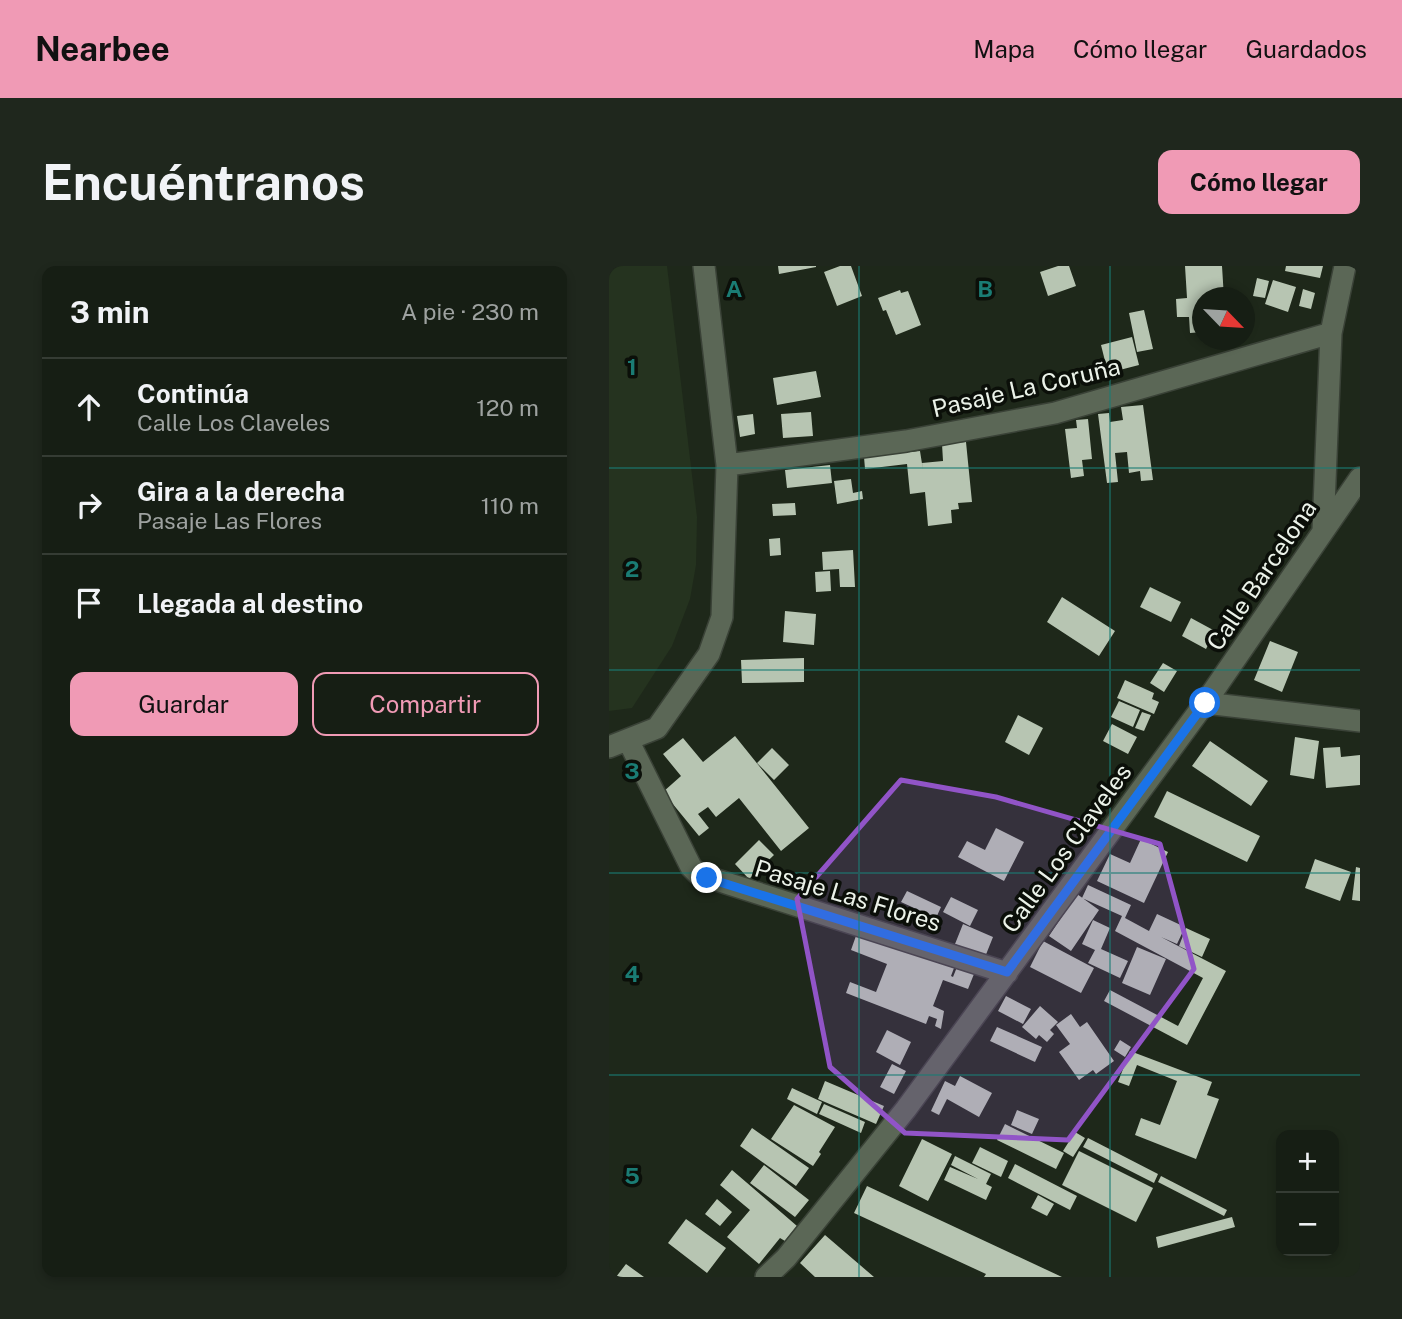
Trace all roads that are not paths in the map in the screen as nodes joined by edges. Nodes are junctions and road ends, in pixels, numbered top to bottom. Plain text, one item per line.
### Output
1 (703, 266) edge
2 (1345, 266) edge
3 (1331, 333) junction
4 (727, 465) junction
5 (1360, 478) edge
6 (1323, 531) junction
7 (1205, 703) junction
8 (1360, 721) edge
9 (618, 743) edge
10 (1007, 972) junction
11 (766, 1277) edge

1 - 4 street
2 - 3 street
3 - 4 street, Pasaje La Coruña
3 - 6 street
4 - 9 street
5 - 6 street, Calle Barcelona
6 - 7 street, Calle Barcelona
7 - 8 street
7 - 10 street, Calle Los Claveles
9 - 10 street, Pasaje Las Flores
10 - 11 street, Calle Los Claveles

